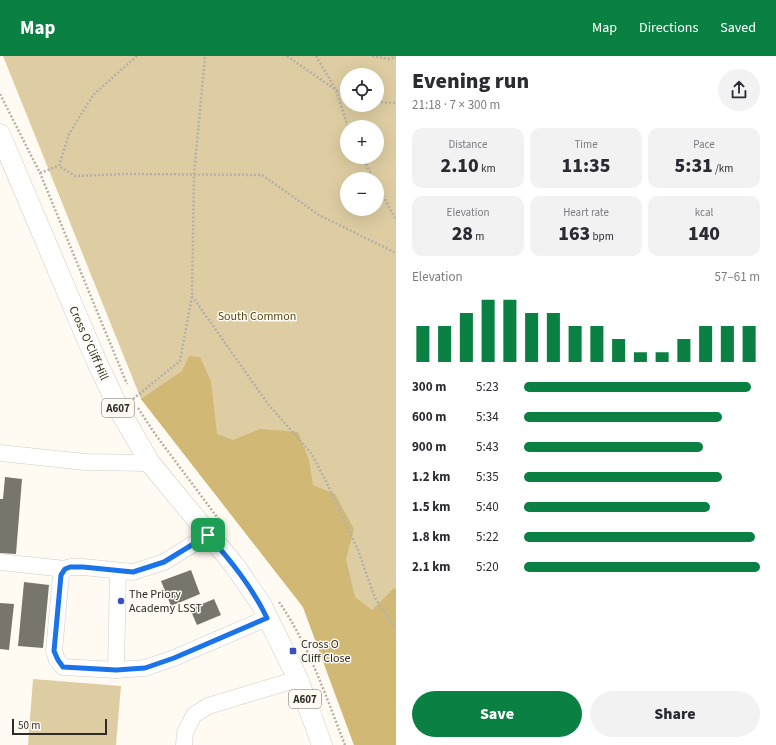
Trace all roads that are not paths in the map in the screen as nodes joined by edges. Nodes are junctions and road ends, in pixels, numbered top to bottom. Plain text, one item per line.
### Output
1 (0, 134) edge
2 (0, 453) edge
3 (150, 463) junction
4 (208, 535) junction
5 (0, 562) edge
6 (65, 569) junction
7 (118, 571) junction
8 (267, 618) junction
9 (116, 670) junction
10 (298, 679) junction
11 (184, 745) edge
12 (322, 745) edge

1 - 3 main road, Cross O'Cliff Hill / A607
2 - 3 street
3 - 4 main road, Cross O'Cliff Hill / A607
4 - 7 street
4 - 8 main road, Cross O'Cliff Hill / A607
5 - 6 street
6 - 7 street
6 - 9 street
7 - 9 street
8 - 9 street
8 - 10 main road, Cross O'Cliff Hill / A607
10 - 11 street
10 - 12 main road, Cross O'Cliff Hill / A607

